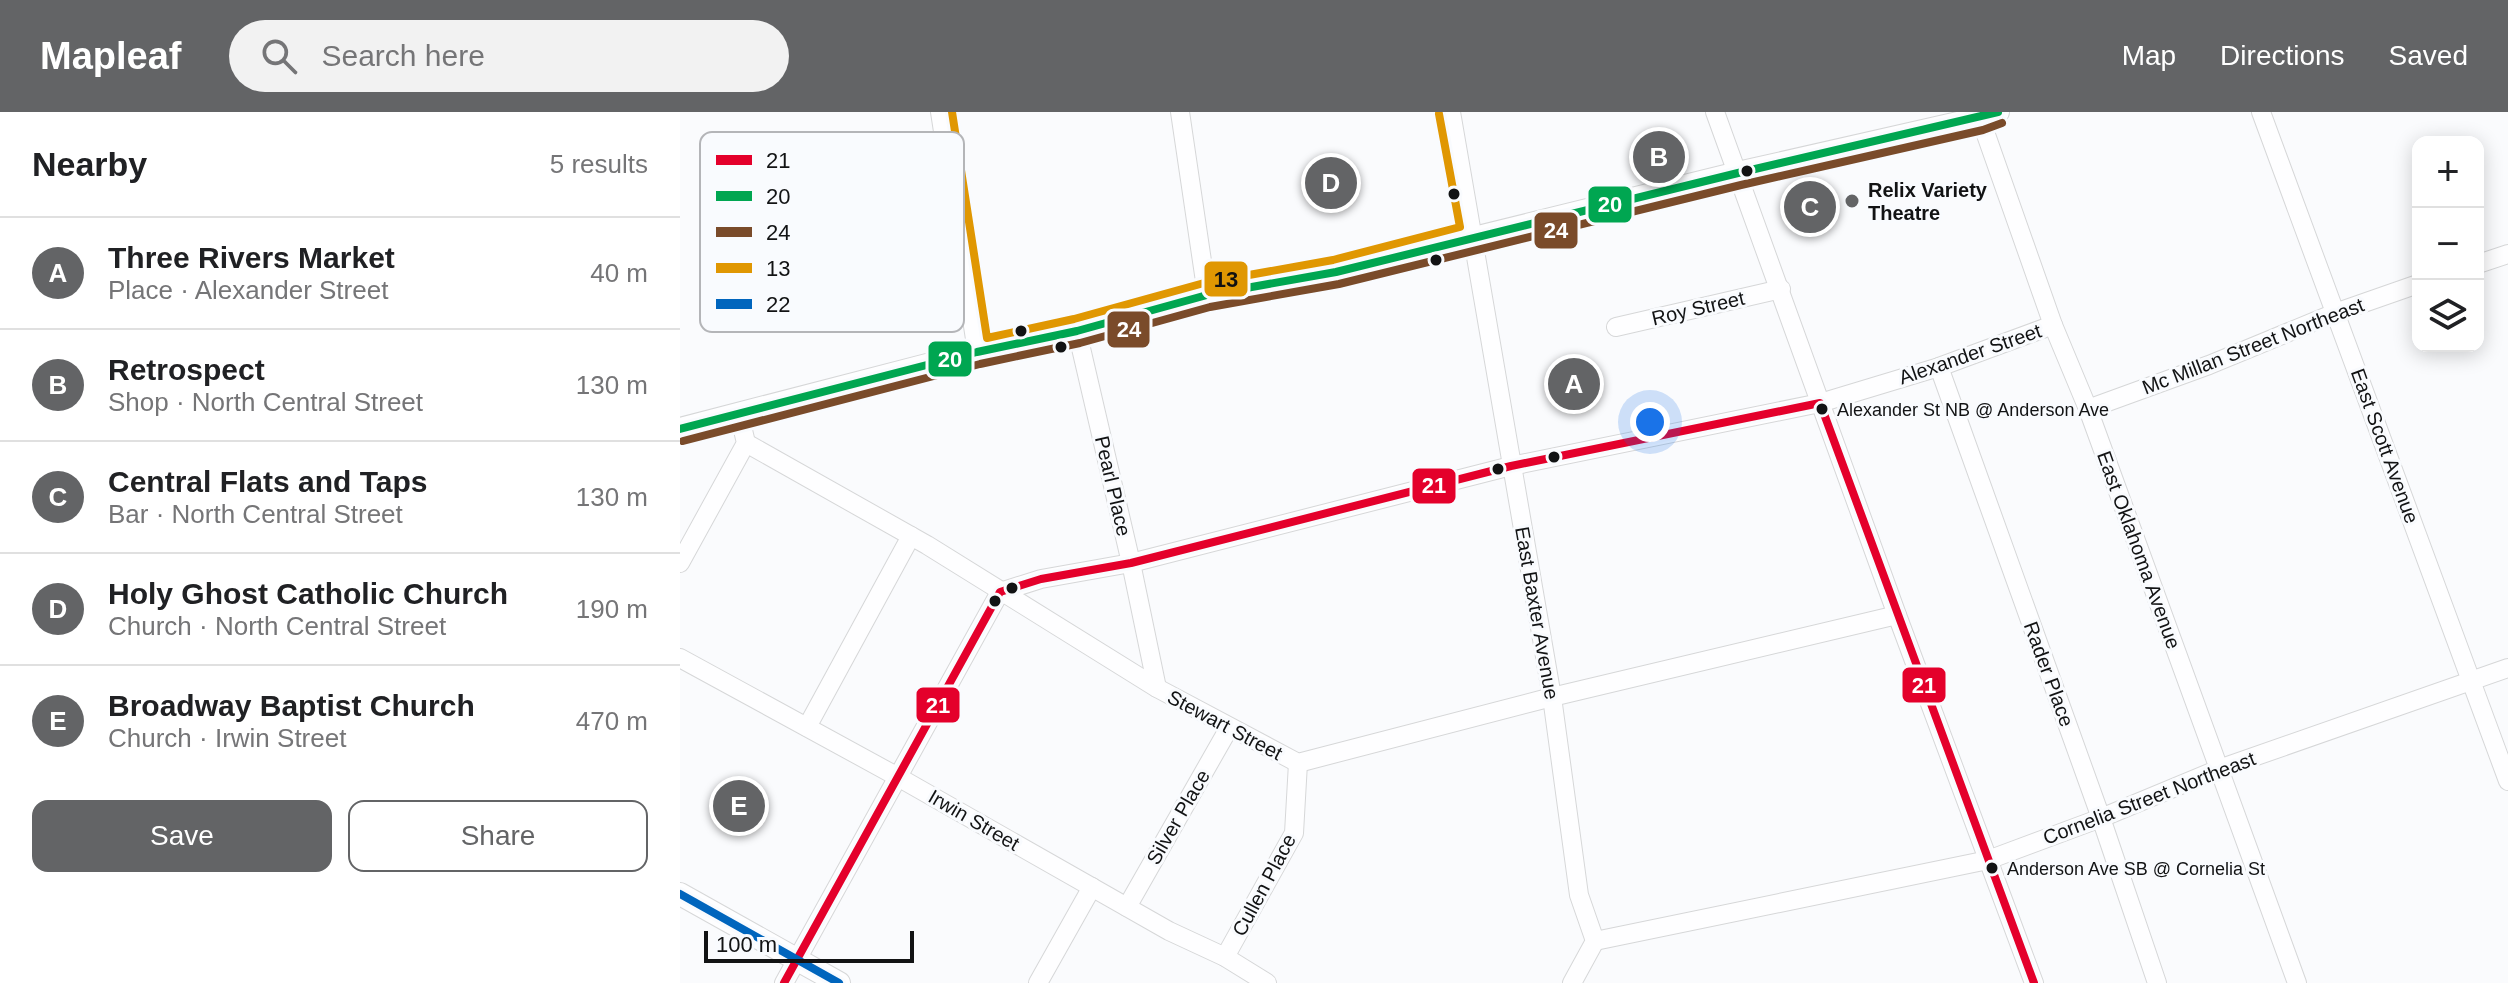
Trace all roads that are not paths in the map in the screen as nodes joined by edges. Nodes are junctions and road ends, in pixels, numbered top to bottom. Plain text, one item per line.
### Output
1 (940, 112) edge
2 (1180, 112) edge
3 (1451, 112) edge
4 (1715, 112) edge
5 (2261, 112) edge
6 (1985, 114) edge
7 (943, 132) edge
8 (1738, 173) junction
9 (1474, 236) junction
10 (2508, 254) edge
11 (2484, 262) edge
12 (964, 268) edge
13 (2412, 286) edge
14 (1781, 289) junction
15 (1207, 295) junction
16 (2335, 313) junction
17 (2053, 325) junction
18 (1616, 327) dead end
19 (1077, 331) junction
20 (977, 352) junction
21 (1939, 367) junction
22 (1820, 403) junction
23 (2088, 409) junction
24 (739, 413) junction
25 (680, 429) edge
26 (746, 443) junction
27 (1511, 466) junction
28 (911, 536) junction
29 (680, 563) edge
30 (1131, 563) junction
31 (1000, 592) junction
32 (1897, 615) junction
33 (680, 658) edge
34 (2508, 668) edge
35 (2472, 682) junction
36 (1157, 688) junction
37 (1552, 697) junction
38 (807, 727) junction
39 (1229, 728) junction
40 (1298, 763) junction
41 (2219, 769) junction
42 (898, 777) junction
43 (2508, 781) edge
44 (2101, 818) junction
45 (1988, 860) junction
46 (1092, 887) junction
47 (680, 894) edge
48 (1127, 907) junction
49 (1595, 941) junction
50 (1225, 957) junction
51 (797, 958) junction
52 (784, 983) edge
53 (839, 983) edge
54 (1038, 983) edge
55 (1267, 983) edge
56 (1572, 983) edge
57 (2034, 983) edge
58 (2157, 983) edge
59 (2297, 983) edge

1 - 7 street
2 - 15 street
3 - 9 street, East Baxter Avenue
4 - 8 street
5 - 16 street, East Scott Avenue
6 - 8 main road
6 - 17 street, East Oklahoma Avenue
8 - 9 main road
8 - 14 street
9 - 15 main road
9 - 27 street, East Baxter Avenue
10 - 11 street
12 - 20 street
13 - 16 street, Mc Millan Street Northeast
14 - 18 street, Roy Street
14 - 22 street
15 - 19 main road
16 - 23 street, Mc Millan Street Northeast
16 - 35 street, East Scott Avenue
17 - 21 street, Alexander Street
17 - 23 street, East Oklahoma Avenue
19 - 20 main road
19 - 30 street, Pearl Place
20 - 24 main road
21 - 22 street, Alexander Street
21 - 44 street, Rader Place
22 - 27 street, Alexander Street
22 - 32 street
23 - 41 street, East Oklahoma Avenue
24 - 25 main road
24 - 26 street
26 - 28 street, Stewart Street
26 - 29 street
27 - 30 street, Alexander Street
27 - 37 street, East Baxter Avenue
28 - 31 street, Stewart Street
28 - 38 street
30 - 31 street, Alexander Street
30 - 36 street, Pearl Place
31 - 36 street, Stewart Street
31 - 42 street
32 - 37 street, Stewart Street
32 - 45 street
33 - 38 street, Irwin Street
34 - 35 street, Cornelia Street Northeast
35 - 41 street, Cornelia Street Northeast
35 - 43 street, East Scott Avenue
36 - 39 street, Stewart Street
37 - 40 street, Stewart Street
37 - 49 street, East Baxter Avenue
38 - 42 street, Irwin Street
39 - 40 street, Stewart Street
39 - 48 street, Silver Place
40 - 50 street, Cullen Place
41 - 44 street, Cornelia Street Northeast
41 - 59 street, East Oklahoma Avenue
42 - 46 street, Irwin Street
42 - 51 street
44 - 45 street, Cornelia Street Northeast
44 - 58 street, Rader Place
45 - 49 street, Cornelia Street Northeast
45 - 57 street
46 - 48 street, Irwin Street
46 - 54 street
47 - 51 main road
48 - 50 street, Irwin Street
49 - 56 street
50 - 55 street, Irwin Street
51 - 52 street
51 - 53 main road

